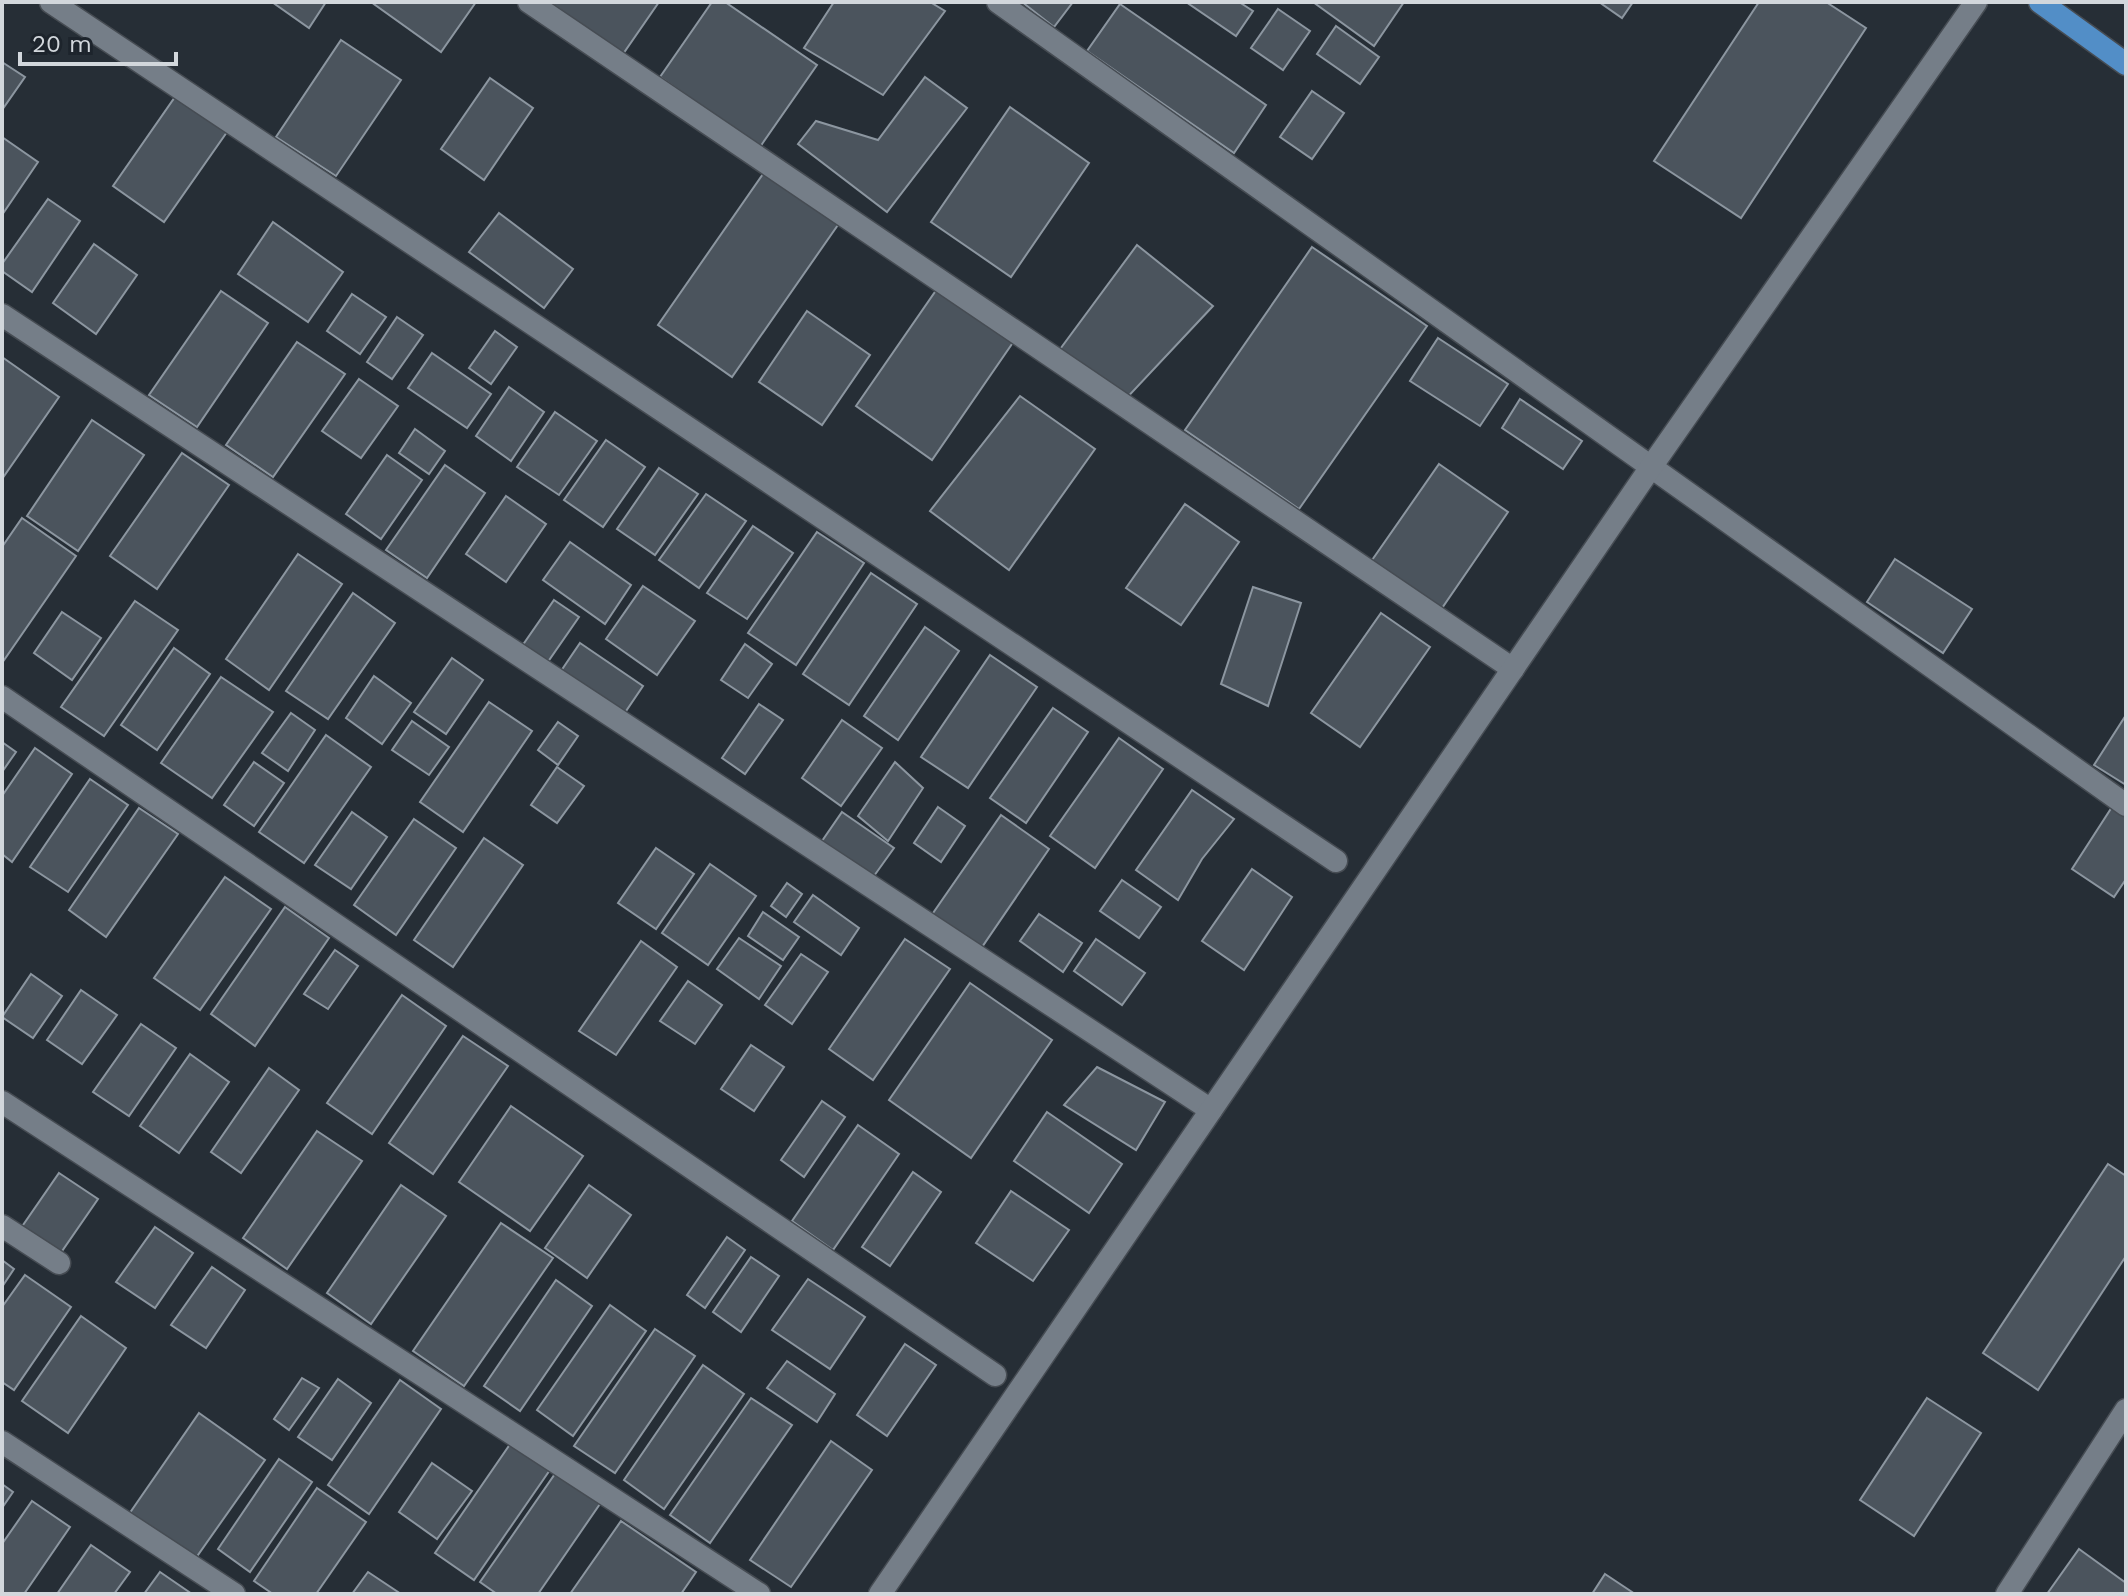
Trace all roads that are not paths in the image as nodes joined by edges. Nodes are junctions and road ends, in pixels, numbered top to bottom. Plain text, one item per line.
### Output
1 (51, 2) edge
2 (529, 2) edge
3 (998, 2) edge
4 (1976, 2) edge
5 (2040, 2) edge
6 (2126, 64) edge
7 (2, 315) edge
8 (1651, 467) junction
9 (1513, 669) junction
10 (2, 697) edge
11 (2126, 805) edge
12 (1336, 861) dead end
13 (2, 1102) edge
14 (1211, 1110) junction
15 (2, 1226) edge
16 (59, 1263) dead end
17 (995, 1375) dead end
18 (2126, 1410) edge
19 (2, 1442) edge
20 (234, 1594) edge
21 (759, 1594) edge
22 (880, 1594) edge
23 (2007, 1594) edge

1 - 12 street
2 - 9 street
3 - 8 street
4 - 8 street
5 - 6 highway
7 - 14 street
8 - 9 street
8 - 11 street
9 - 14 street
10 - 17 street
13 - 21 street
14 - 22 street
15 - 16 street
18 - 23 street
19 - 20 street

